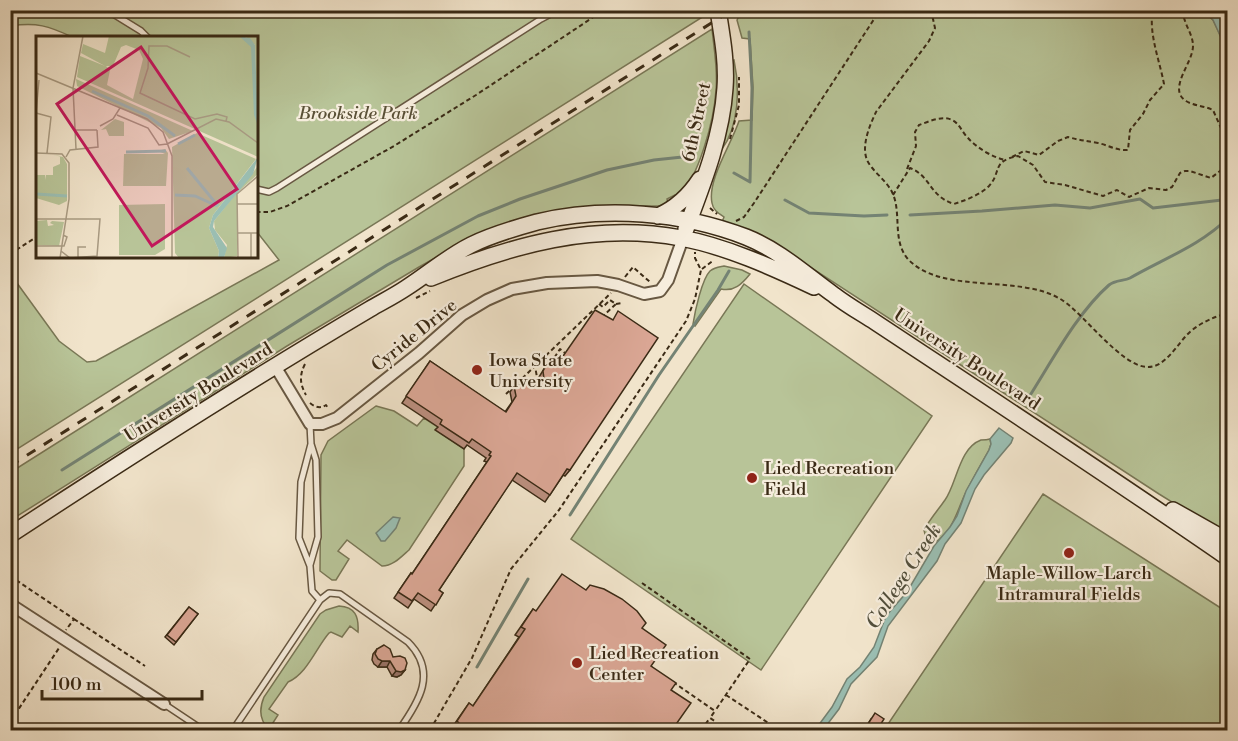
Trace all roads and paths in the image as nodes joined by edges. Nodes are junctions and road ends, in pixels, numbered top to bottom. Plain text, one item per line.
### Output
1 (107, 10) edge
2 (558, 10) edge
3 (604, 10) edge
4 (718, 10) edge
5 (880, 10) edge
6 (931, 10) edge
7 (1153, 10) edge
8 (1183, 10) edge
9 (146, 36) edge
10 (1227, 144) edge
11 (1012, 157) junction
12 (1005, 160) junction
13 (1227, 160) edge
14 (707, 168) junction
15 (906, 172) junction
16 (258, 189) edge
17 (893, 195) junction
18 (710, 208) dead end
19 (258, 212) edge
20 (657, 216) junction
21 (719, 216) dead end
22 (690, 220) junction
23 (731, 221) dead end
24 (36, 237) edge
25 (687, 244) junction
26 (695, 250) junction
27 (702, 253) dead end
28 (10, 254) edge
29 (710, 254) dead end
30 (633, 267) dead end
31 (701, 270) junction
32 (653, 283) dead end
33 (434, 289) dead end
34 (612, 292) dead end
35 (409, 294) junction
36 (836, 297) junction
37 (623, 303) dead end
38 (599, 304) junction
39 (616, 304) junction
40 (1227, 313) edge
41 (599, 320) edge
42 (556, 346) junction
43 (560, 349) junction
44 (565, 352) edge
45 (544, 358) junction
46 (275, 366) junction
47 (535, 366) junction
48 (300, 367) dead end
49 (538, 386) edge
50 (506, 394) dead end
51 (328, 408) dead end
52 (309, 424) junction
53 (311, 444) junction
54 (1077, 454) junction
55 (10, 535) edge
56 (1227, 541) edge
57 (1227, 558) edge
58 (310, 566) junction
59 (10, 576) edge
60 (642, 583) dead end
61 (320, 600) junction
62 (10, 604) edge
63 (74, 619) junction
64 (65, 632) dead end
65 (61, 645) dead end
66 (145, 666) dead end
67 (671, 680) edge
68 (726, 695) junction
69 (164, 704) joint
70 (715, 711) junction
71 (710, 717) junction
72 (716, 722) dead end
73 (15, 730) edge
74 (203, 730) edge
75 (233, 730) edge
76 (399, 730) edge
77 (430, 730) edge
78 (701, 730) edge
79 (779, 730) edge

1 - 9 lane
2 - 16 lane
3 - 19 path
4 - 14 main road, 6th Street
5 - 23 path
6 - 17 path
7 - 11 path
8 - 10 path
11 - 12 path
11 - 13 path
12 - 15 path
12 - 15 path
14 - 20 main road
14 - 22 main road, 6th Street
15 - 17 path
17 - 40 path
18 - 21 path
20 - 22 main road, University Boulevard
20 - 35 main road, University Boulevard
22 - 25 main road, 6th Street
22 - 36 main road, University Boulevard
24 - 28 path
25 - 26 path
25 - 35 main road, University Boulevard
25 - 36 main road, University Boulevard
25 - 52 street, Cyride Drive
26 - 27 path
26 - 31 path
29 - 31 path
30 - 32 path
31 - 77 path
33 - 35 path
34 - 38 path
35 - 46 main road, University Boulevard
36 - 54 main road, University Boulevard
37 - 39 path
38 - 39 path
38 - 42 path
39 - 41 path
42 - 43 path
42 - 45 path
43 - 44 path
43 - 45 path
45 - 47 path
46 - 52 street
46 - 55 main road, University Boulevard
47 - 49 path
47 - 50 path
48 - 51 path
52 - 53 lane
53 - 58 lane
53 - 58 lane
54 - 56 main road, University Boulevard
54 - 57 main road, University Boulevard
58 - 61 lane
59 - 63 path
60 - 68 path
61 - 75 lane
61 - 76 lane
62 - 69 street
63 - 64 path
63 - 66 path
65 - 73 path
67 - 70 path
68 - 70 path
68 - 79 path
69 - 74 lane
70 - 71 path
71 - 72 path
71 - 78 path

